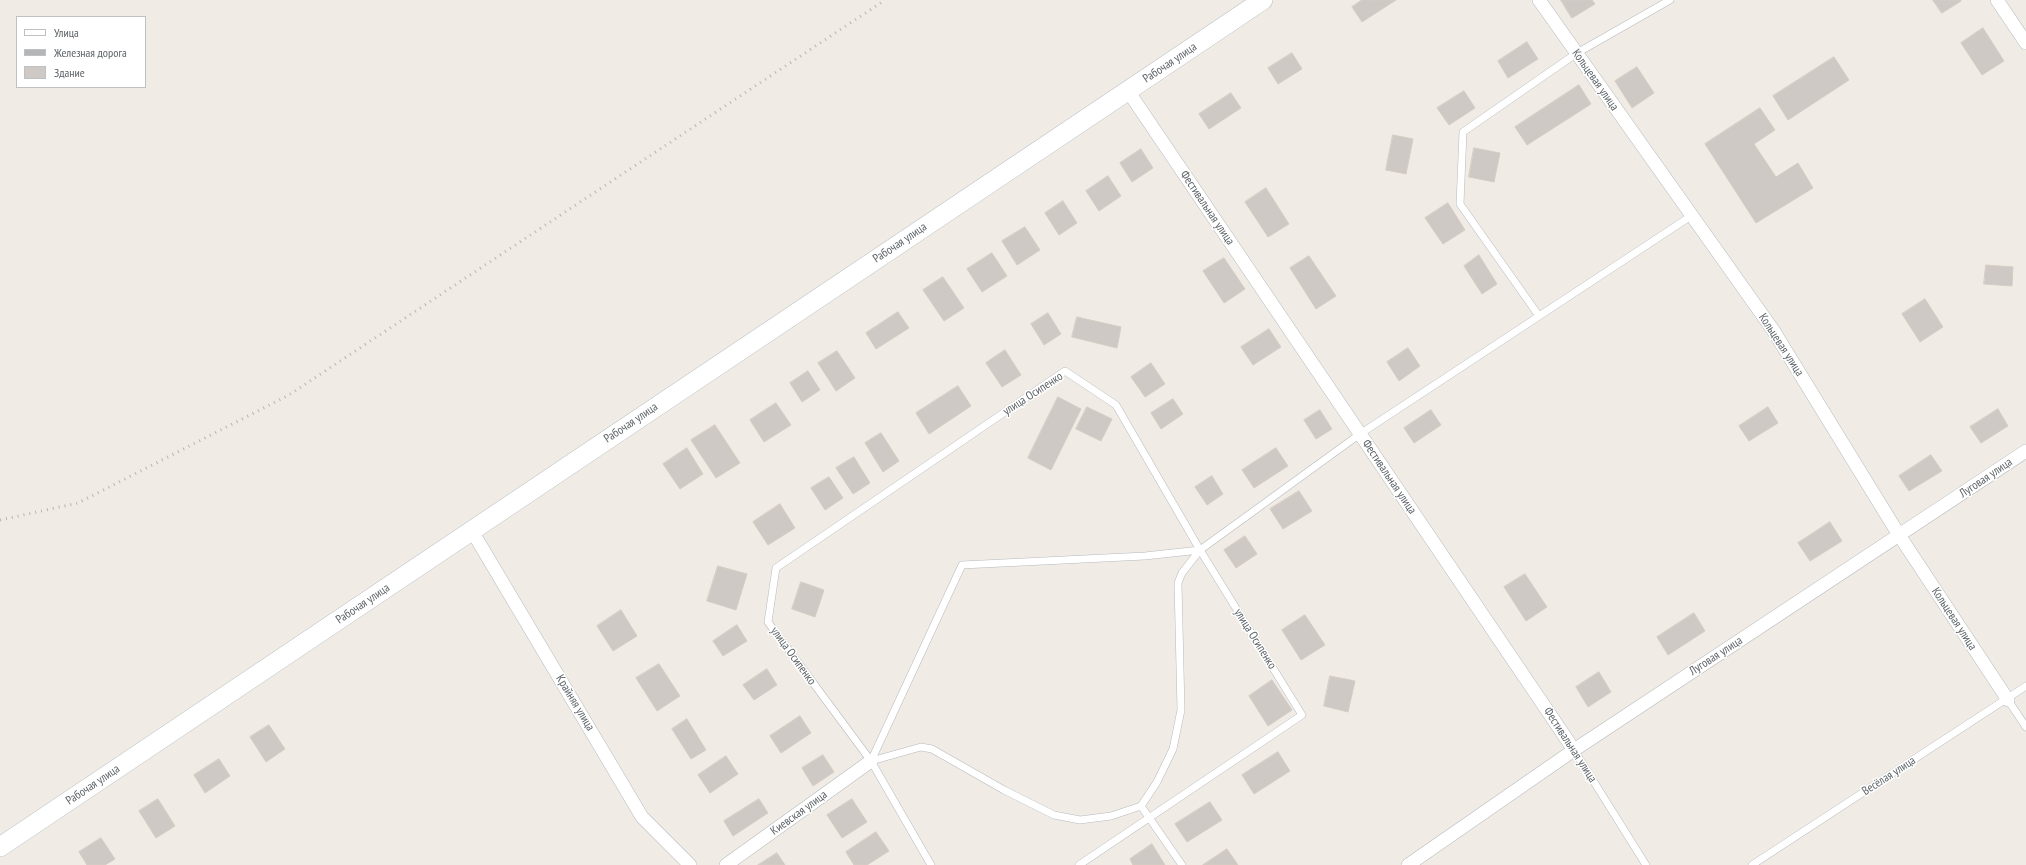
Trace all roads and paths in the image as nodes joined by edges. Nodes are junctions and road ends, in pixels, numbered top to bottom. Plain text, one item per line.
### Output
1 (1263, 0) edge
2 (1539, 0) edge
3 (1670, 0) edge
4 (2000, 1) edge
5 (2026, 43) edge
6 (1577, 53) junction
7 (1128, 91) junction
8 (1691, 216) junction
9 (1539, 316) junction
10 (1360, 434) junction
11 (2026, 451) edge
12 (472, 531) junction
13 (1899, 535) junction
14 (1200, 550) junction
15 (2026, 686) edge
16 (2008, 700) junction
17 (2026, 727) edge
18 (1574, 750) junction
19 (871, 762) junction
20 (1141, 806) junction
21 (1149, 818) junction
22 (0, 847) edge
23 (690, 865) edge
24 (726, 865) edge
25 (931, 865) edge
26 (1078, 865) edge
27 (1182, 865) edge
28 (1408, 865) edge
29 (1646, 865) edge
30 (1752, 865) edge

1 - 7 main road, Рабочая улица
2 - 6 street, Кольцевая улица
3 - 6 lane
4 - 5 street
6 - 8 street, Кольцевая улица
6 - 9 lane
7 - 10 street, Фестивальная улица
7 - 12 main road, Рабочая улица
8 - 9 lane
8 - 13 street, Кольцевая улица
9 - 10 lane
10 - 14 lane
10 - 18 street, Фестивальная улица
11 - 13 street, Луговая улица
12 - 22 main road, Рабочая улица
12 - 23 street, Крайняя улица
13 - 16 street, Кольцевая улица
13 - 18 street, Луговая улица
14 - 19 lane
14 - 19 lane, улица Осипенко
14 - 20 lane
14 - 21 lane, улица Осипенко
15 - 16 lane, Весёлая улица
16 - 17 lane
16 - 30 lane, Весёлая улица
18 - 28 street, Луговая улица
18 - 29 lane, Фестивальная улица
19 - 20 lane
19 - 24 street, Киевская улица
19 - 25 lane, улица Осипенко
20 - 21 lane
21 - 26 lane, улица Осипенко
21 - 27 lane

